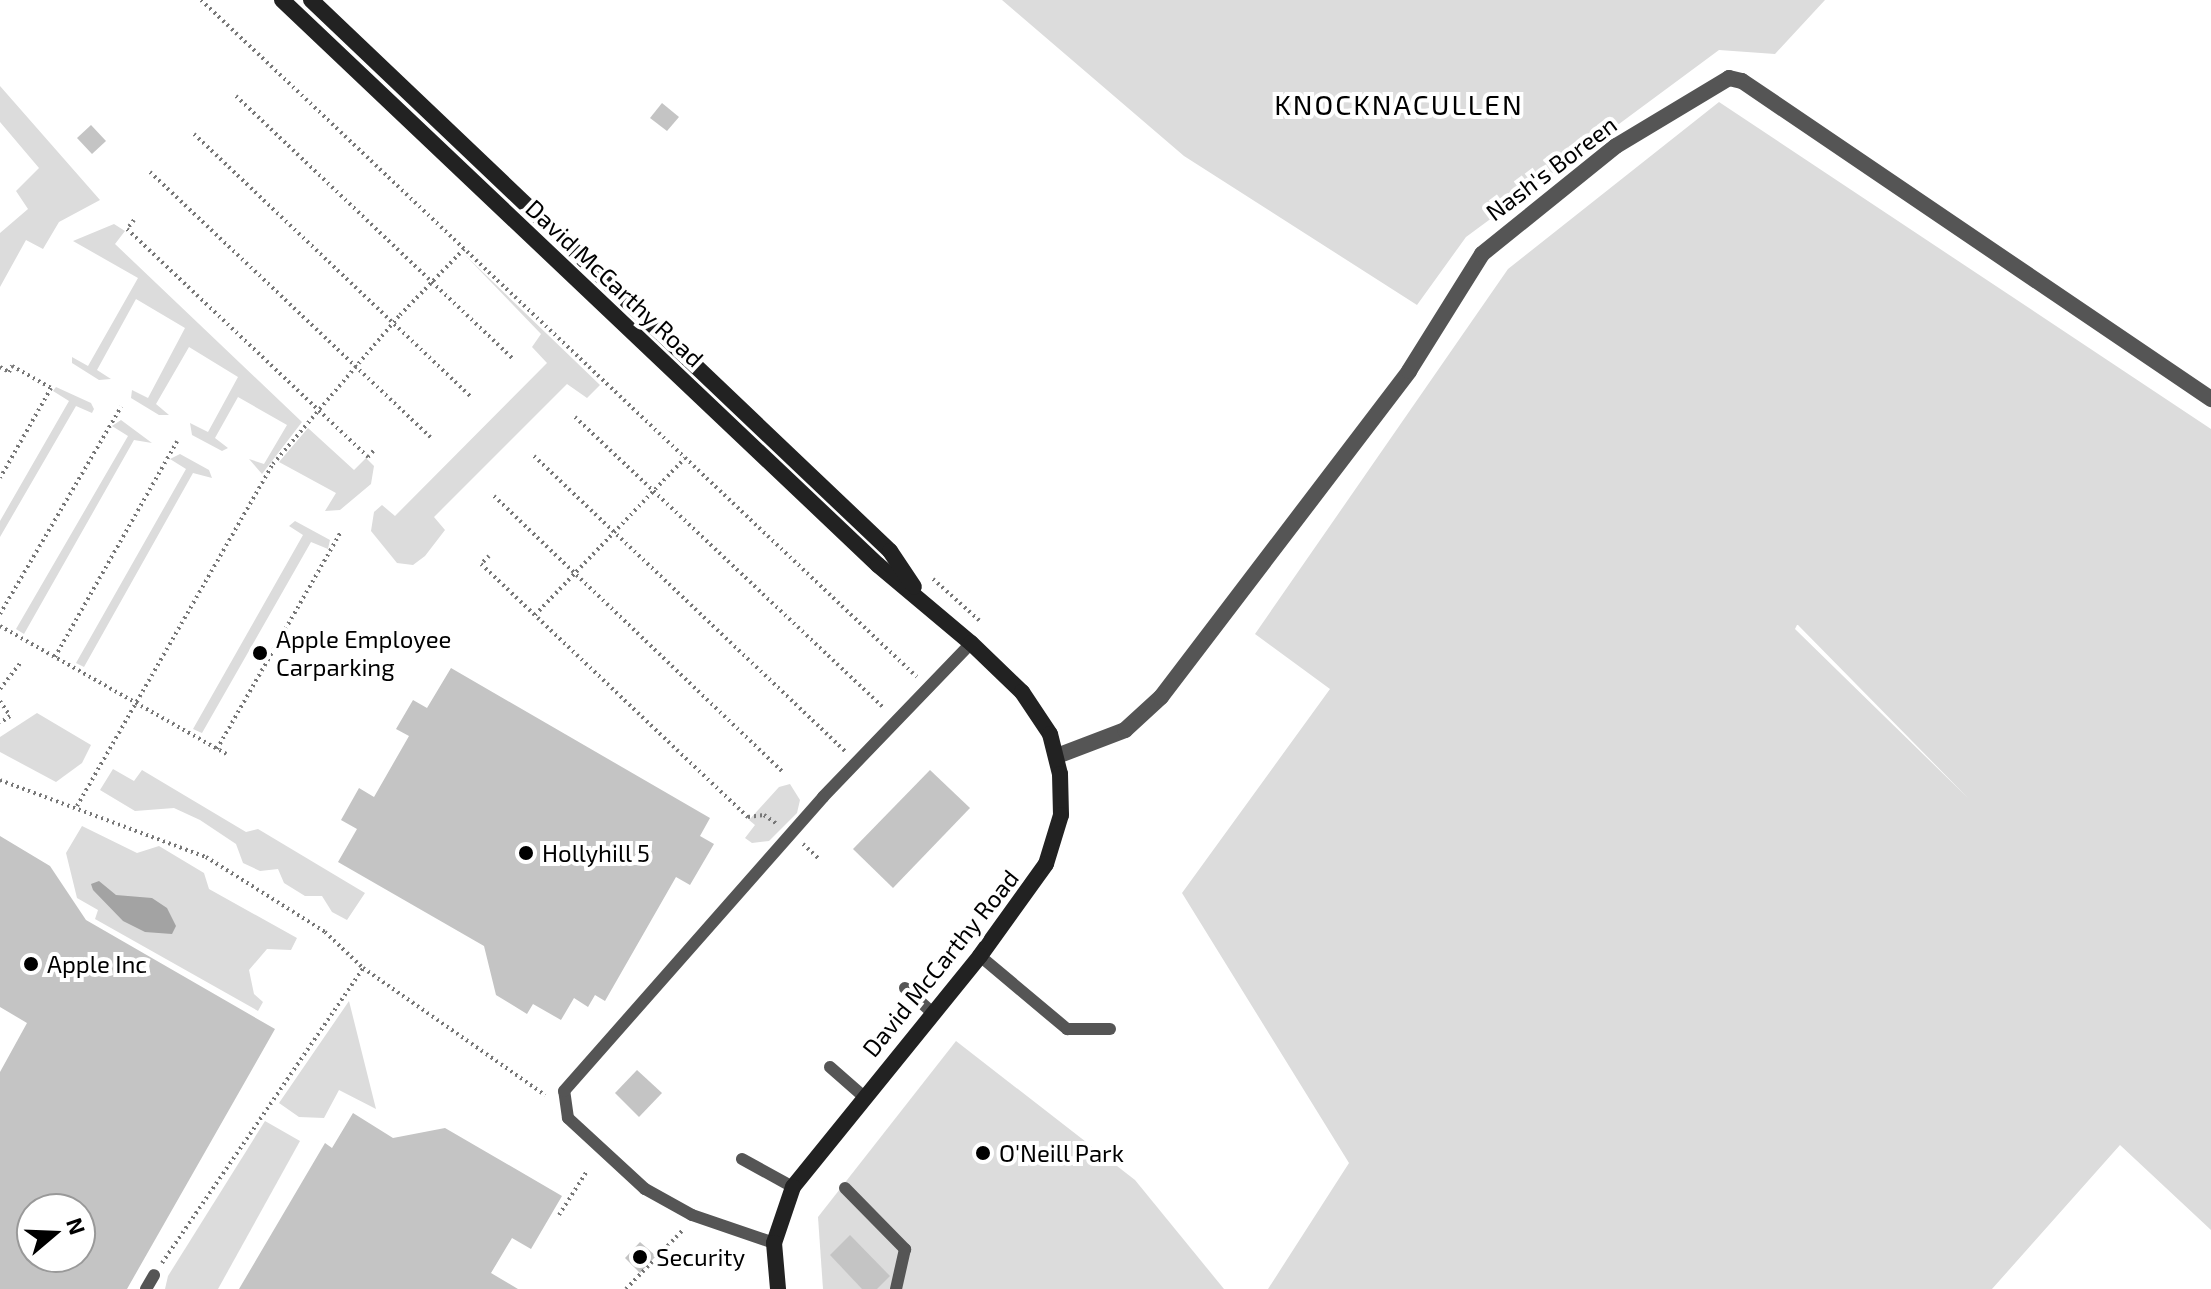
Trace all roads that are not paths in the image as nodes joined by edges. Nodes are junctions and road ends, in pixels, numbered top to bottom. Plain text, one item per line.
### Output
1 (282, 0) edge
2 (311, 0) edge
3 (2211, 399) edge
4 (921, 596) junction
5 (971, 643) junction
6 (1057, 756) junction
7 (980, 956) junction
8 (905, 988) dead end
9 (933, 1013) junction
10 (1110, 1029) dead end
11 (830, 1067) dead end
12 (863, 1096) junction
13 (742, 1159) dead end
14 (793, 1187) junction
15 (845, 1188) dead end
16 (774, 1243) junction
17 (154, 1275) road end
18 (146, 1289) edge
19 (778, 1289) edge
20 (896, 1289) edge

1 - 4 street, David McCarthy Road
2 - 4 street, David McCarthy Road
3 - 6 street, Nash's Boreen
4 - 5 street, David McCarthy Road
5 - 6 street, David McCarthy Road
5 - 16 lane
6 - 7 street, David McCarthy Road
7 - 9 street, David McCarthy Road
7 - 10 lane
8 - 9 lane
9 - 12 street, David McCarthy Road
11 - 12 lane
12 - 14 street, David McCarthy Road
13 - 14 lane
14 - 16 street, David McCarthy Road
15 - 20 lane
16 - 19 street, David McCarthy Road
17 - 18 lane

